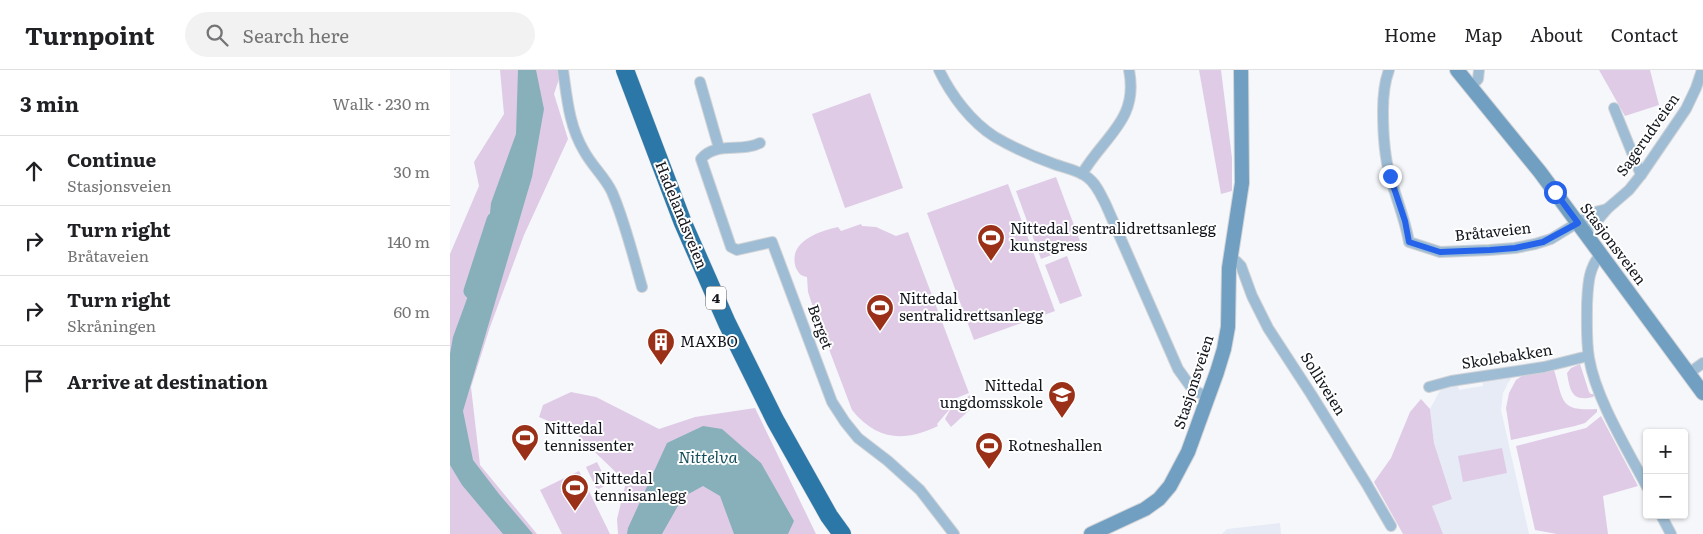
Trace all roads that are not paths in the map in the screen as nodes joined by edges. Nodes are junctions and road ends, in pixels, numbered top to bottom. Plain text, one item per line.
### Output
1 (563, 70) edge
2 (625, 70) edge
3 (939, 70) edge
4 (1129, 70) edge
5 (1241, 70) edge
6 (1389, 70) edge
7 (1457, 70) edge
8 (1479, 70) edge
9 (1702, 70) edge
10 (700, 82) dead end
11 (1470, 86) junction
12 (1614, 108) dead end
13 (760, 143) dead end
14 (719, 148) junction
15 (1082, 174) junction
16 (1641, 175) junction
17 (1580, 227) junction
18 (1601, 254) junction
19 (1230, 260) junction
20 (642, 287) dead end
21 (1588, 356) junction
22 (1703, 363) edge
23 (1689, 374) junction
24 (1429, 387) dead end
25 (1703, 393) edge
26 (1208, 397) junction
27 (1643, 479) edge
28 (829, 516) junction
29 (1663, 519) edge
30 (1391, 526) dead end
31 (835, 534) edge
32 (842, 534) edge
33 (954, 534) edge
34 (1092, 534) edge
35 (1671, 534) edge

1 - 20 street
2 - 28 highway, Hadelandsveien / 4
3 - 15 street
4 - 15 street
5 - 19 main road, Stasjonsveien
6 - 17 street, Bråtaveien
7 - 11 main road, Stasjonsveien
8 - 11 street
9 - 16 street, Sagerudveien
10 - 14 street
11 - 17 main road, Stasjonsveien
12 - 16 street
13 - 14 street
14 - 33 street, Berget
15 - 26 street
16 - 17 street, Sagerudveien
17 - 18 main road, Stasjonsveien
18 - 21 street
18 - 23 main road, Stasjonsveien
19 - 26 main road, Stasjonsveien
19 - 30 street, Solliveien
21 - 24 street, Skolebakken
21 - 27 street
22 - 23 street
23 - 25 main road, Stasjonsveien
26 - 34 main road, Stasjonsveien
28 - 31 highway, Hadelandsveien / 4
28 - 32 highway, Hadelandsveien / 4
29 - 35 street

